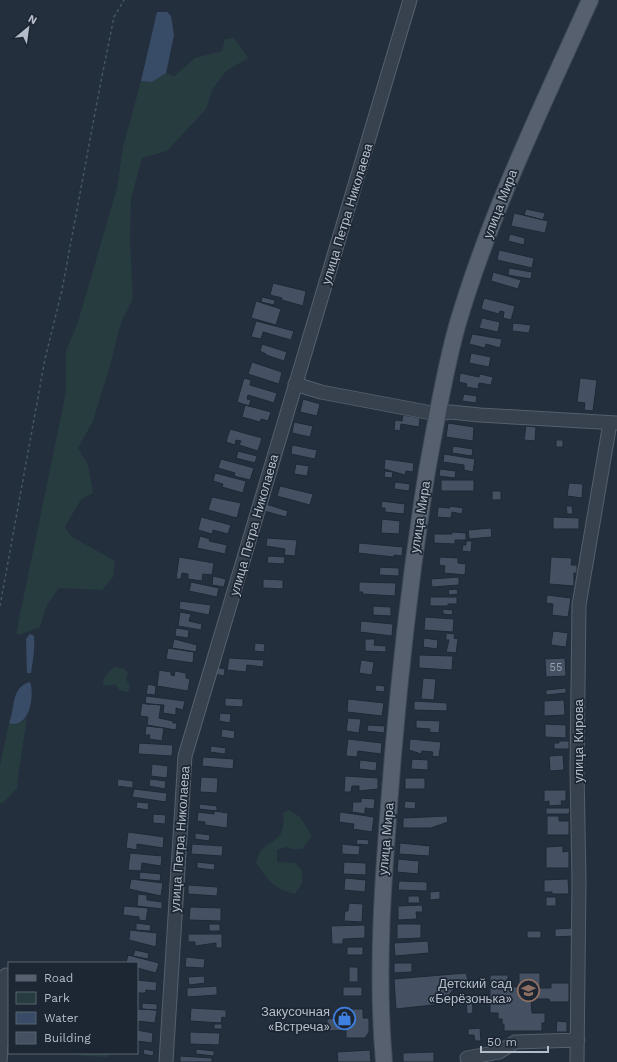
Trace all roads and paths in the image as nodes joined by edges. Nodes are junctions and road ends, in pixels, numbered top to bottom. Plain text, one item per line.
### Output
1 (124, 0) edge
2 (410, 0) edge
3 (590, 0) edge
4 (295, 384) junction
5 (437, 414) junction
6 (613, 423) edge
7 (0, 606) edge
8 (6, 975) dead end
9 (578, 1040) junction
10 (467, 1058) dead end
11 (0, 1062) edge
12 (166, 1062) edge
13 (384, 1062) edge
14 (577, 1062) edge

1 - 7 path
2 - 4 street, улица Петра Николаева
3 - 5 main road, улица Мира
4 - 5 street
4 - 12 street, улица Петра Николаева
5 - 6 street
5 - 13 main road, улица Мира
6 - 9 street, улица Кирова
8 - 11 street
9 - 10 street
9 - 14 street, улица Кирова

